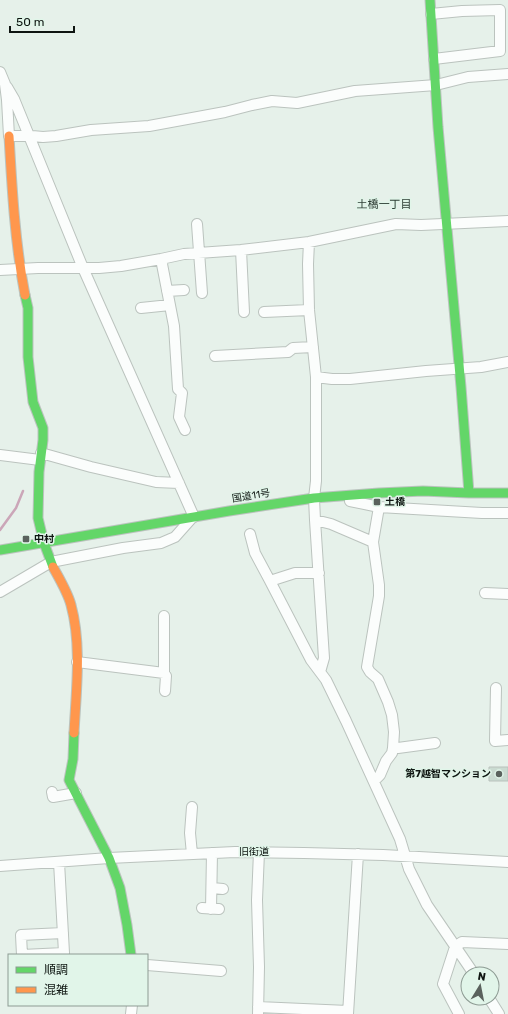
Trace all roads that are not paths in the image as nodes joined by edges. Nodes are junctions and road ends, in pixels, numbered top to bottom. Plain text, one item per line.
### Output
1 (430, 0) edge
2 (431, 14) junction
3 (434, 58) junction
4 (0, 72) edge
5 (508, 74) edge
6 (5, 84) junction
7 (436, 85) junction
8 (29, 136) junction
9 (6, 140) edge
10 (508, 221) edge
11 (197, 224) dead end
12 (447, 224) junction
13 (309, 242) junction
14 (241, 250) junction
15 (199, 253) junction
16 (161, 259) junction
17 (83, 268) junction
18 (20, 269) junction
19 (0, 270) edge
20 (184, 290) dead end
21 (167, 291) junction
22 (202, 293) dead end
23 (170, 305) junction
24 (141, 308) dead end
25 (309, 310) junction
26 (244, 312) dead end
27 (264, 312) dead end
28 (313, 347) junction
29 (215, 356) dead end
30 (508, 362) edge
31 (459, 368) junction
32 (316, 377) junction
33 (184, 430) dead end
34 (0, 455) edge
35 (40, 456) junction
36 (179, 483) junction
37 (508, 492) edge
38 (469, 493) junction
39 (348, 495) junction
40 (314, 498) junction
41 (379, 507) junction
42 (508, 513) edge
43 (193, 517) junction
44 (315, 520) junction
45 (250, 534) dead end
46 (373, 542) junction
47 (44, 543) junction
48 (0, 550) edge
49 (51, 562) junction
50 (319, 574) junction
51 (270, 581) junction
52 (0, 592) edge
53 (486, 593) dead end
54 (508, 594) edge
55 (164, 616) dead end
56 (77, 662) junction
57 (320, 672) junction
58 (164, 673) junction
59 (496, 688) dead end
60 (165, 691) dead end
61 (508, 740) edge
62 (435, 743) dead end
63 (393, 748) junction
64 (374, 781) junction
65 (52, 792) dead end
66 (76, 793) junction
67 (192, 807) dead end
68 (260, 852) junction
69 (212, 853) junction
70 (192, 854) junction
71 (358, 854) junction
72 (406, 856) junction
73 (109, 858) junction
74 (59, 862) junction
75 (508, 862) edge
76 (0, 866) edge
77 (212, 888) junction
78 (223, 889) dead end
79 (211, 909) dead end
80 (63, 933) dead end
81 (508, 944) edge
82 (456, 946) junction
83 (131, 954) edge
84 (148, 965) edge
85 (469, 966) edge
86 (221, 970) dead end
87 (258, 1010) edge
88 (348, 1013) edge
89 (459, 1014) edge

1 - 2 main road
2 - 3 main road
2 - 3 street
3 - 7 main road
4 - 6 street
5 - 7 street
6 - 8 street
6 - 9 street
7 - 8 street
7 - 12 main road
8 - 9 street
8 - 17 street
9 - 18 main road
10 - 12 street
11 - 15 street
12 - 13 street
12 - 31 main road
13 - 14 street
13 - 25 street
14 - 15 street
14 - 26 street
15 - 16 street
15 - 22 street
16 - 17 street
16 - 21 street
17 - 18 street
17 - 36 street
18 - 19 street
18 - 35 main road
20 - 21 street
21 - 23 street
23 - 24 street
23 - 33 street
25 - 27 street
25 - 28 street
28 - 29 street
28 - 32 street
30 - 31 street
31 - 32 street
31 - 38 main road
32 - 40 street
34 - 35 street
35 - 36 street
35 - 47 main road
36 - 43 street
37 - 38 main road, 国道11号
38 - 39 main road, 国道11号
39 - 40 main road, 国道11号
39 - 41 street
40 - 43 main road, 国道11号
40 - 44 street
41 - 42 street
41 - 46 street
43 - 47 main road, 国道11号
43 - 49 street
44 - 46 street
44 - 50 street
45 - 51 street
46 - 63 street
47 - 48 main road, 国道11号
47 - 49 main road
49 - 52 street
49 - 56 main road
50 - 51 street
50 - 57 street
51 - 57 street
53 - 54 street
55 - 58 street
56 - 58 street
56 - 66 main road
57 - 64 street
58 - 60 street
59 - 61 street
62 - 63 street
63 - 64 street
64 - 72 street
65 - 66 street
66 - 73 main road
67 - 70 street
68 - 69 street, 旧街道
68 - 71 street, 旧街道
68 - 87 street
69 - 70 street, 旧街道
69 - 77 street
70 - 73 street, 旧街道
71 - 72 street, 旧街道
71 - 88 street
72 - 75 street, 旧街道
72 - 82 street
73 - 74 street, 旧街道
73 - 83 main road
74 - 76 street, 旧街道
74 - 80 street
77 - 78 street
77 - 79 street
81 - 82 street
82 - 85 street
82 - 89 street
84 - 86 street
87 - 88 street

